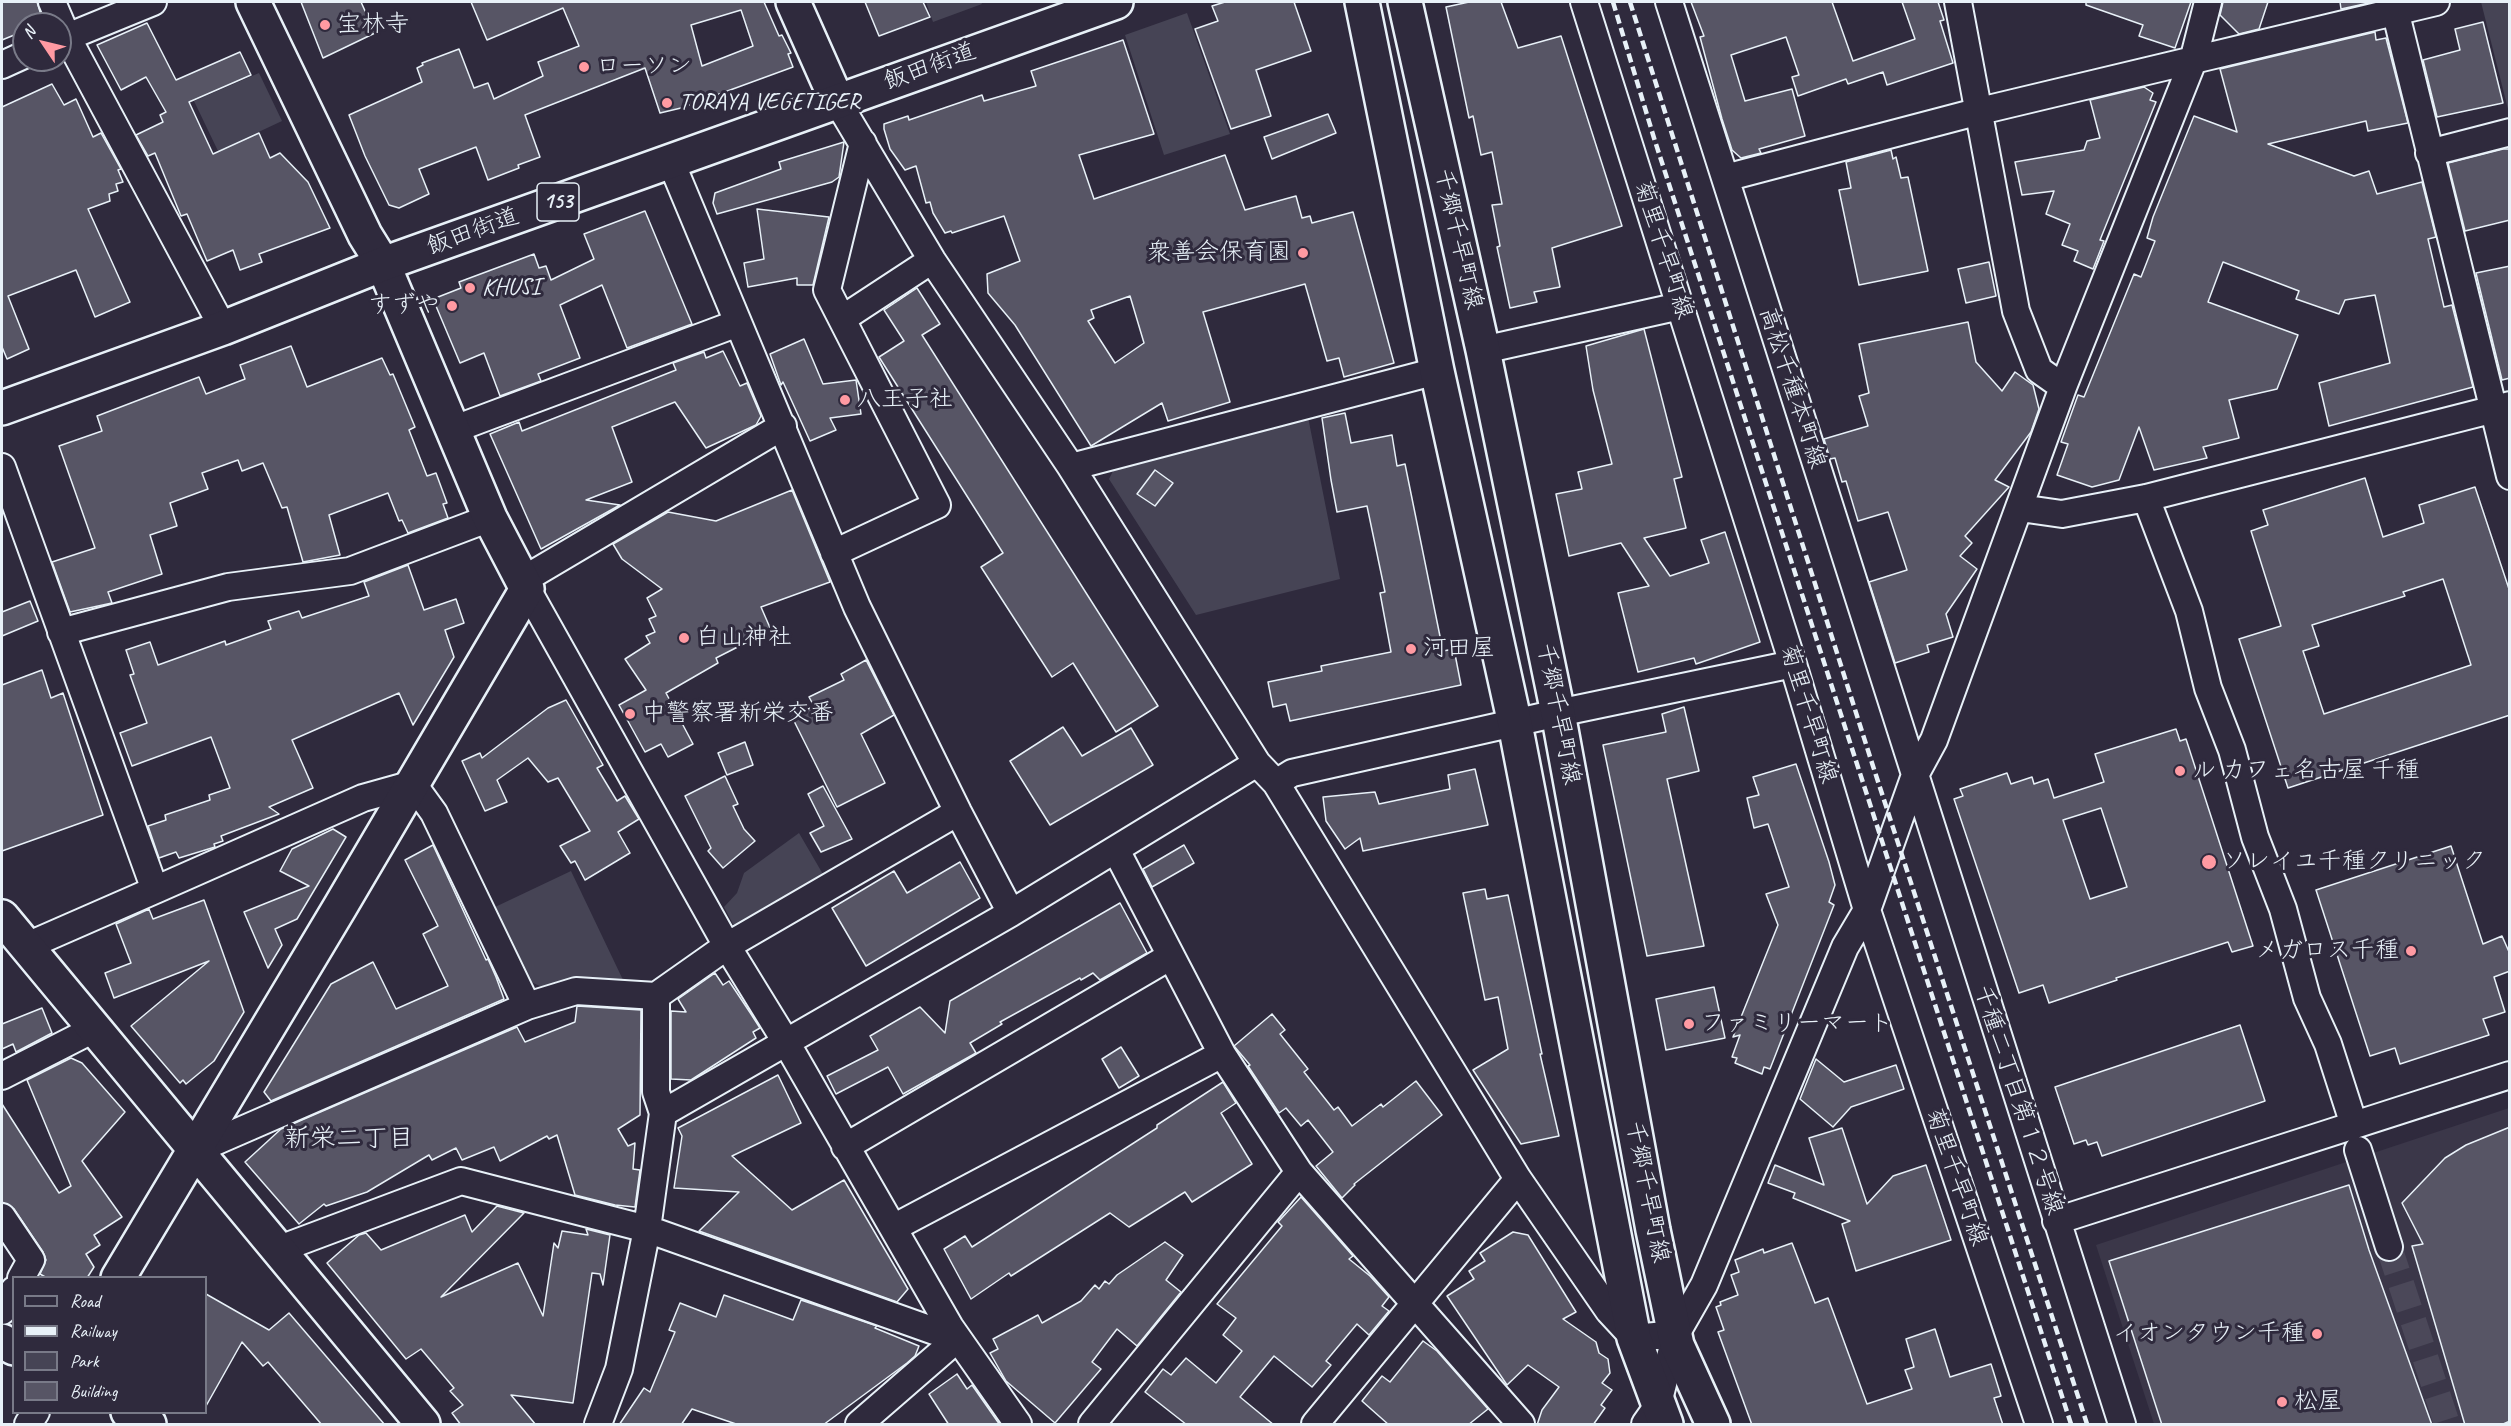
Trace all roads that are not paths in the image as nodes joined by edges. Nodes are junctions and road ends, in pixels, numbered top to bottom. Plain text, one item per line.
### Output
1 (153, 2) edge
2 (253, 2) edge
3 (793, 2) edge
4 (1116, 2) edge
5 (1362, 2) edge
6 (1405, 2) edge
7 (1584, 2) edge
8 (1669, 2) edge
9 (1958, 2) edge
10 (2208, 2) edge
11 (2436, 2) edge
12 (2394, 7) edge
13 (72, 34) edge
14 (72, 54) edge
15 (2193, 61) junction
16 (837, 100) junction
17 (1980, 111) junction
18 (2510, 132) edge
19 (863, 143) junction
20 (2429, 153) junction
21 (671, 162) junction
22 (1725, 178) junction
23 (932, 260) junction
24 (383, 264) junction
25 (1680, 306) junction
26 (842, 319) junction
27 (738, 323) junction
28 (223, 328) junction
29 (1484, 350) junction
30 (1437, 371) junction
31 (2063, 387) junction
32 (2501, 407) edge
33 (2, 408) edge
34 (783, 426) junction
35 (452, 430) junction
36 (2, 467) edge
37 (1071, 467) junction
38 (2510, 476) edge
39 (2146, 498) junction
40 (2020, 508) junction
41 (490, 518) junction
42 (834, 553) junction
43 (525, 584) junction
44 (61, 632) junction
45 (1793, 664) junction
46 (1558, 713) junction
47 (1515, 724) junction
48 (1257, 763) junction
49 (1915, 775) junction
50 (1276, 783) junction
51 (413, 784) junction
52 (958, 812) junction
53 (1116, 850) junction
54 (154, 890) junction
55 (1867, 910) junction
56 (1011, 913) junction
57 (2, 916) edge
58 (27, 946) junction
59 (727, 946) junction
60 (1171, 956) junction
61 (656, 996) junction
62 (527, 1006) junction
63 (94, 1029) junction
64 (786, 1042) junction
65 (1222, 1054) junction
66 (2510, 1075) edge
67 (2, 1076) edge
68 (663, 1113) junction
69 (2356, 1138) junction
70 (845, 1147) junction
71 (196, 1150) junction
72 (1299, 1172) junction
73 (1518, 1179) junction
74 (2, 1217) edge
75 (2056, 1221) junction
76 (647, 1228) junction
77 (893, 1228) junction
78 (2389, 1247) tunnel mouth
79 (277, 1251) junction
80 (22, 1276) edge
81 (118, 1276) edge
82 (12, 1294) edge
83 (1414, 1302) junction
84 (2, 1311) edge
85 (1676, 1334) junction
86 (1634, 1338) junction
87 (957, 1339) junction
88 (130, 1414) edge
89 (1656, 1419) edge
90 (149, 1425) edge
91 (423, 1425) edge
92 (598, 1425) edge
93 (859, 1425) edge
94 (1018, 1425) edge
95 (1092, 1425) edge
96 (1315, 1425) edge
97 (1521, 1425) edge
98 (1713, 1425) edge
99 (2039, 1425) edge
100 (2122, 1425) edge

1 - 13 street
2 - 24 main road
3 - 16 main road
4 - 16 main road, 飯田街道 / 153
5 - 30 main road, 千郷千早町線
6 - 29 main road, 千郷千早町線
7 - 25 street, 菊里千早町線
8 - 22 street, 高松千種本町線
9 - 17 street
10 - 15 street
11 - 12 street
12 - 15 street
12 - 20 street
14 - 28 street
15 - 17 street
15 - 31 street
16 - 19 street
16 - 21 main road, 飯田街道 / 153
17 - 22 street
17 - 31 street
18 - 20 street
19 - 23 street
19 - 26 street
20 - 32 street
21 - 24 main road, 飯田街道 / 153
21 - 27 street
22 - 49 street, 高松千種本町線
23 - 26 street
23 - 37 street
24 - 28 main road, 飯田街道 / 153
24 - 35 main road
25 - 29 street
25 - 45 street, 菊里千早町線
26 - 42 street
27 - 34 street
27 - 35 street
28 - 33 main road, 飯田街道 / 153
29 - 46 main road, 千郷千早町線
30 - 37 street
30 - 47 main road, 千郷千早町線
31 - 40 street
32 - 38 street
32 - 39 street
34 - 42 street
34 - 43 street
35 - 41 main road
36 - 44 street
37 - 48 street
39 - 40 street
39 - 69 street
40 - 49 street
41 - 43 main road
41 - 44 street
42 - 52 street
43 - 51 main road
43 - 59 street
44 - 54 street
45 - 46 street
45 - 55 street, 菊里千早町線
46 - 47 street
46 - 85 main road, 千郷千早町線
47 - 50 street
47 - 86 main road, 千郷千早町線
48 - 50 street
48 - 53 street
49 - 55 street
49 - 75 street, 千種二丁目第１２号線
50 - 73 street
51 - 54 street
51 - 62 street
51 - 71 main road
52 - 56 street
52 - 59 street
53 - 56 street
53 - 60 street
54 - 58 street
55 - 85 street
55 - 99 street, 菊里千早町線
56 - 64 street
57 - 58 main road
58 - 63 main road
59 - 61 street
59 - 64 street
60 - 65 street
60 - 70 street
61 - 62 street
61 - 68 street
62 - 71 street
63 - 67 street
63 - 71 main road
64 - 68 street
64 - 70 street
65 - 72 street
65 - 77 street
66 - 69 street
68 - 76 street
69 - 75 street
69 - 78 street
70 - 77 street
71 - 79 main road
71 - 81 main road
72 - 83 street
72 - 95 street
73 - 83 street
73 - 86 street
74 - 80 street
75 - 100 street, 千種二丁目第１２号線
76 - 79 street
76 - 87 street
76 - 92 street
77 - 87 street
79 - 91 main road
82 - 84 street
83 - 96 street
83 - 97 street
85 - 86 street
85 - 89 street
85 - 98 main road, 千郷千早町線
86 - 89 main road, 千郷千早町線
87 - 93 street
87 - 94 street
88 - 90 main road

